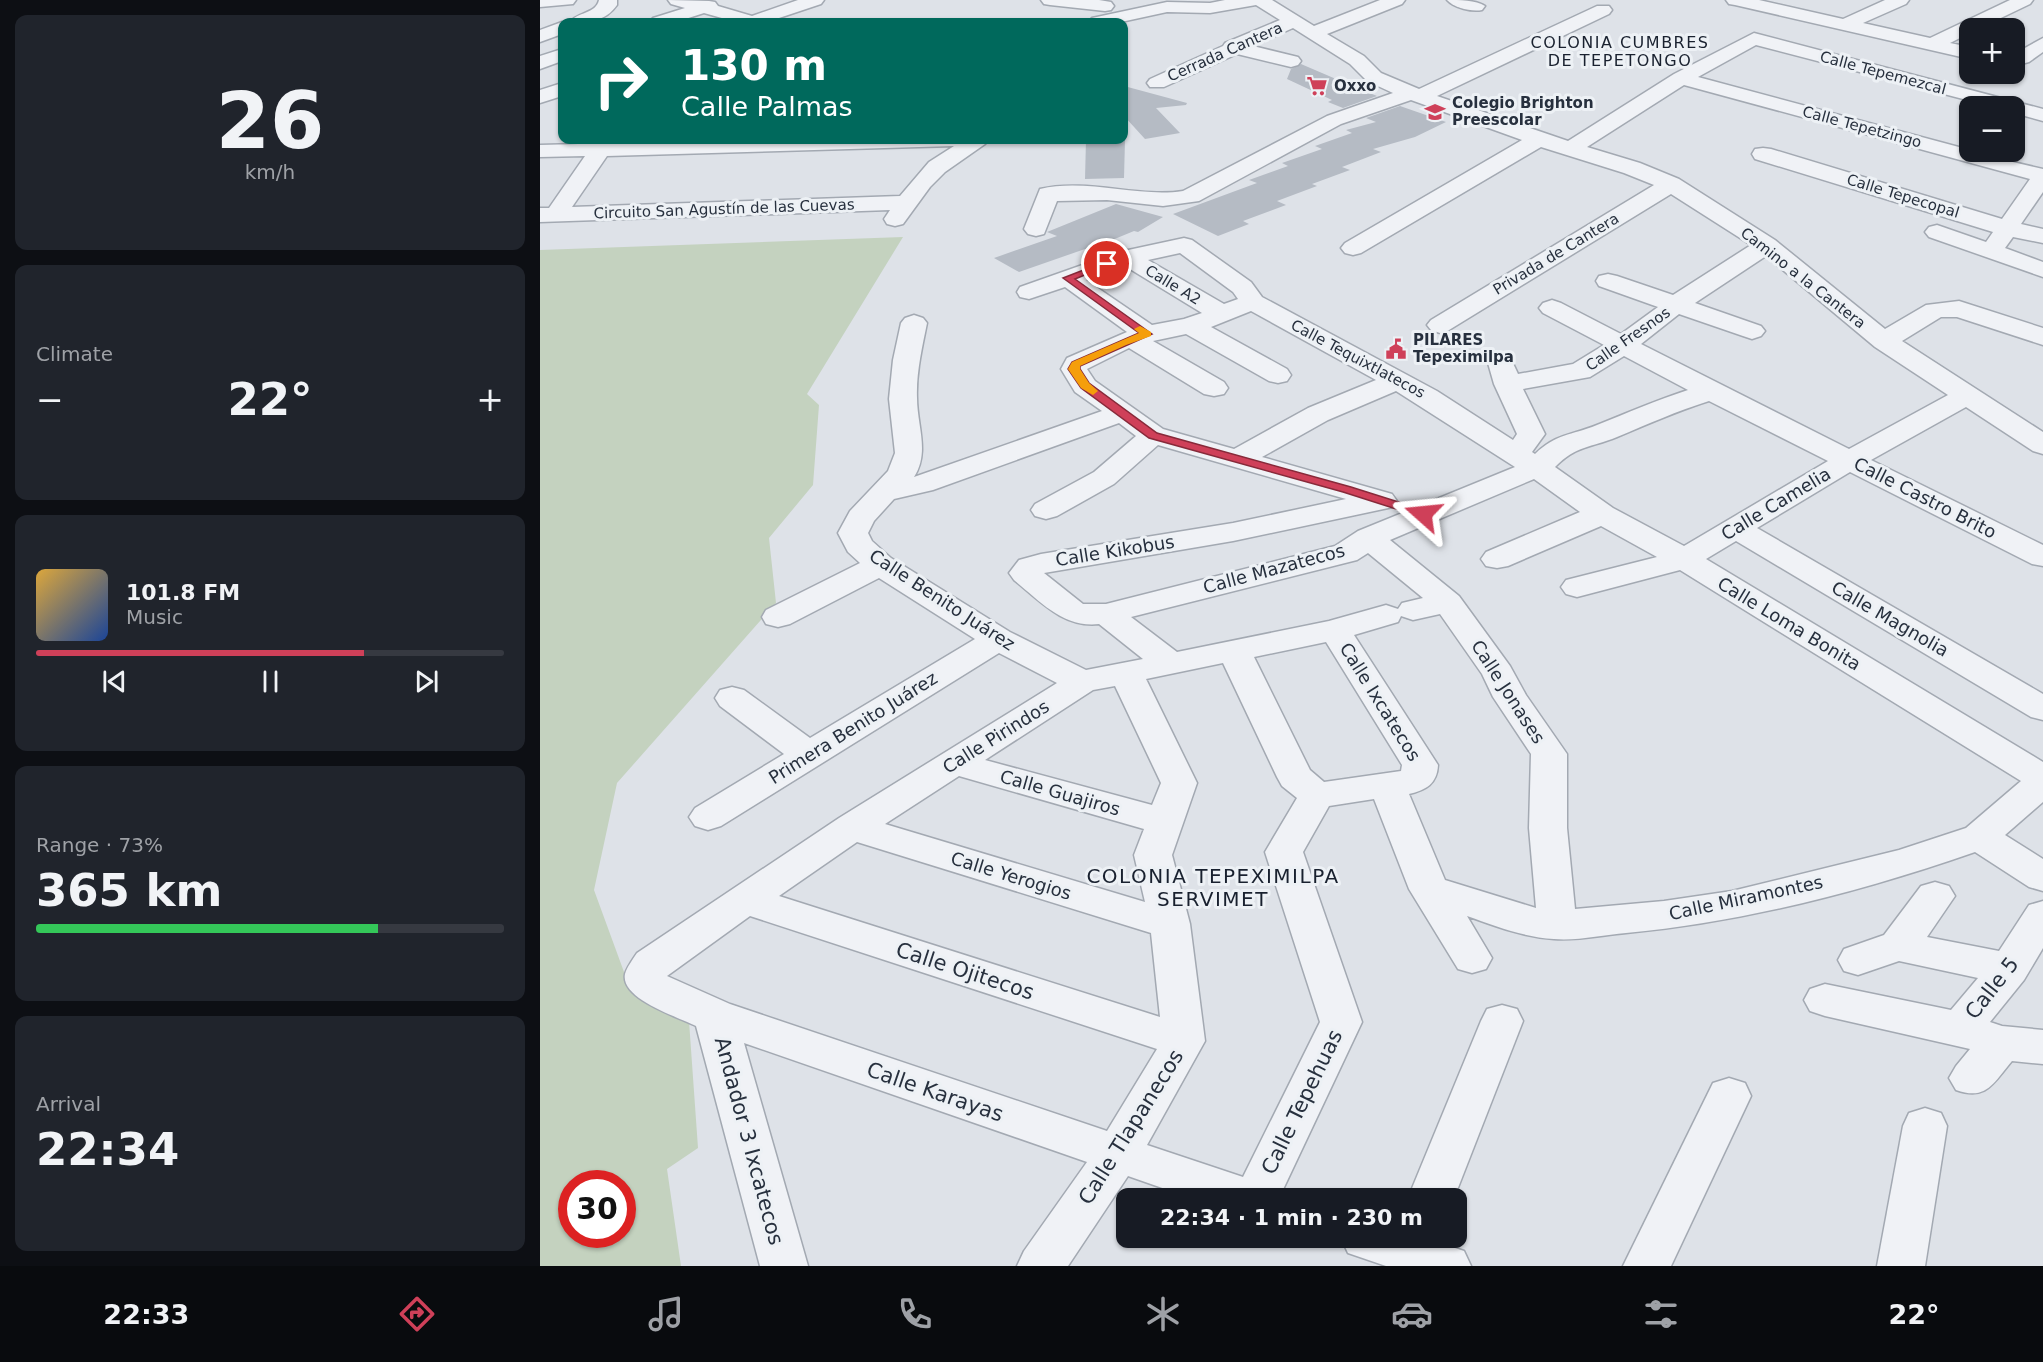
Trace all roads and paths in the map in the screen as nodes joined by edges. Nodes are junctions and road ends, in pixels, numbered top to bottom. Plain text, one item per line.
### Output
1 (567, 0) edge
2 (608, 0) edge
3 (677, 0) edge
4 (725, 0) edge
5 (815, 0) edge
6 (1050, 0) edge
7 (1258, 0) edge
8 (1396, 0) edge
9 (1456, 0) edge
10 (1735, 0) edge
11 (1806, 0) edge
12 (1899, 0) edge
13 (2024, 0) edge
14 (540, 2) edge
15 (1167, 4) edge
16 (1476, 6) dead end
17 (1360, 7) edge
18 (704, 8) junction
19 (1100, 9) edge
20 (1603, 10) dead end
21 (1782, 10) junction
22 (588, 18) edge
23 (672, 18) edge
24 (738, 18) edge
25 (763, 18) edge
26 (1115, 18) edge
27 (1128, 21) edge
28 (1292, 22) junction
29 (1128, 24) edge
30 (1389, 25) dead end
31 (1845, 25) junction
32 (1154, 29) dead end
33 (1873, 31) junction
34 (1312, 33) junction
35 (1933, 44) junction
36 (2043, 44) edge
37 (1232, 47) junction
38 (1959, 50) edge
39 (558, 56) edge
40 (2025, 56) edge
41 (1826, 58) junction
42 (1291, 61) dead end
43 (540, 63) edge
44 (1185, 70) junction
45 (1213, 76) dead end
46 (1681, 78) junction
47 (1157, 83) dead end
48 (1415, 95) junction
49 (1971, 96) edge
50 (2025, 110) edge
51 (2043, 115) edge
52 (1539, 139) junction
53 (797, 144) edge
54 (972, 144) edge
55 (601, 149) junction
56 (1570, 149) junction
57 (540, 151) edge
58 (1763, 154) dead end
59 (2043, 176) edge
60 (1671, 184) junction
61 (2043, 213) edge
62 (548, 215) edge
63 (2006, 228) junction
64 (1036, 229) dead end
65 (1937, 232) dead end
66 (2036, 234) edge
67 (1767, 245) junction
68 (1353, 248) dead end
69 (1993, 250) junction
70 (1127, 256) junction
71 (2015, 260) junction
72 (2043, 270) edge
73 (1068, 278) junction
74 (1608, 281) dead end
75 (1029, 292) dead end
76 (1253, 302) junction
77 (1677, 304) junction
78 (1552, 308) dead end
79 (1220, 313) junction
80 (914, 323) dead end
81 (1440, 325) dead end
82 (1190, 326) junction
83 (1752, 331) dead end
84 (1139, 336) junction
85 (2043, 337) edge
86 (1884, 341) junction
87 (1623, 345) junction
88 (1278, 375) dead end
89 (1396, 381) junction
90 (1214, 388) dead end
91 (1710, 391) junction
92 (1966, 396) junction
93 (1122, 413) junction
94 (1153, 435) junction
95 (2043, 445) edge
96 (1239, 458) junction
97 (1851, 459) junction
98 (1526, 461) junction
99 (883, 493) junction
100 (1382, 501) junction
101 (1046, 510) dead end
102 (1423, 514) junction
103 (1602, 514) junction
104 (1737, 529) junction
105 (1369, 538) junction
106 (2043, 557) edge
107 (1497, 559) dead end
108 (1684, 559) junction
109 (880, 565) junction
110 (1577, 587) dead end
111 (1448, 603) junction
112 (1106, 614) junction
113 (778, 617) dead end
114 (1335, 630) junction
115 (998, 639) junction
116 (1234, 650) junction
117 (1170, 663) junction
118 (1125, 672) junction
119 (1083, 682) junction
120 (732, 698) dead end
121 (2043, 709) edge
122 (809, 755) junction
123 (954, 763) junction
124 (2043, 780) edge
125 (1387, 787) junction
126 (1317, 795) junction
127 (708, 817) dead end
128 (1166, 822) junction
129 (852, 827) junction
130 (1979, 837) junction
131 (2043, 877) edge
132 (1429, 889) junction
133 (1935, 896) dead end
134 (746, 900) junction
135 (2043, 915) edge
136 (1170, 924) junction
137 (1557, 925) junction
138 (1898, 946) junction
139 (1472, 958) dead end
140 (1858, 960) dead end
141 (651, 964) joint
142 (2009, 969) junction
143 (1825, 1000) dead end
144 (715, 1016) junction
145 (1502, 1021) dead end
146 (1960, 1029) junction
147 (1184, 1041) junction
148 (2023, 1045) edge
149 (1971, 1078) dead end
150 (1729, 1096) dead end
151 (1925, 1126) dead end
152 (1118, 1154) junction
153 (1218, 1188) edge
154 (1261, 1188) edge
155 (1435, 1188) edge
156 (1394, 1248) edge
157 (1418, 1256) edge
158 (784, 1266) edge
159 (1041, 1266) edge
160 (1647, 1266) edge
161 (1901, 1266) edge

1 - 14 street
2 - 22 street
3 - 18 street
4 - 18 street
5 - 25 street
6 - 19 street
7 - 15 street
7 - 28 street, Camino a la Cantera
8 - 17 street
9 - 16 street
10 - 21 street
11 - 21 street
12 - 31 street
13 - 35 street
15 - 27 street
17 - 30 street
17 - 34 street
18 - 23 street
18 - 24 street
19 - 26 street
20 - 48 street
21 - 31 street
28 - 34 street, Camino a la Cantera
28 - 37 street, Cerrada Cantera
29 - 32 street
31 - 33 street
33 - 35 street
33 - 41 street
34 - 48 street, Camino a la Cantera
35 - 38 street
36 - 40 street
37 - 42 street
37 - 44 street, Cerrada Cantera
39 - 43 street
41 - 46 street, Calle Tepemezcal
41 - 49 street, Calle Tepemezcal
44 - 45 street
44 - 47 street, Cerrada Cantera
46 - 56 street
46 - 59 street, Calle Tepetzingo
48 - 52 street, Camino a la Cantera
48 - 64 street
50 - 51 street, Calle Tepemezcal
52 - 56 street, Camino a la Cantera
52 - 68 street
53 - 55 street
54 - 62 street, Circuito San Agustín de las Cuevas
55 - 57 street
55 - 62 street
56 - 60 street, Camino a la Cantera
58 - 63 street, Calle Tepecopal
59 - 63 street
60 - 67 street, Camino a la Cantera
60 - 81 street, Privada de Cantera
61 - 66 street
63 - 66 street, Calle Tepecopal
63 - 69 street
65 - 69 street
66 - 71 street
67 - 77 street, Calle Fresnos
67 - 86 street, Camino a la Cantera
69 - 71 street
70 - 73 street
70 - 76 street, Calle Tequixtlatecos
70 - 79 street, Calle A2
71 - 72 street
73 - 75 street
73 - 84 street
74 - 77 street, Calle Fresnos
76 - 79 street
76 - 89 street, Calle Tequixtlatecos
77 - 83 street, Calle Fresnos
77 - 87 street, Calle Fresnos
78 - 87 street, Calle Castro Brito
79 - 82 street
80 - 99 street, Calle Benito Juárez
82 - 84 street
82 - 88 street
84 - 90 street
84 - 93 street
85 - 86 street
86 - 92 street, Camino a la Cantera
87 - 91 street, Calle Castro Brito
87 - 98 street, Calle Fresnos
89 - 96 street
89 - 98 street, Calle Tequixtlatecos
91 - 97 street, Calle Castro Brito
91 - 98 street
92 - 95 street, Camino a la Cantera
92 - 97 street, Calle Camelia
93 - 94 street
93 - 99 street
94 - 96 street
94 - 101 street
96 - 100 street
97 - 104 street, Calle Camelia
97 - 106 street, Calle Castro Brito
98 - 102 street, Calle Mazatecos
98 - 103 street, Calle Loma Bonita
99 - 109 street, Calle Benito Juárez
100 - 102 street
100 - 112 street, Calle Kikobus
102 - 105 street, Calle Mazatecos
103 - 107 street
103 - 108 street, Calle Loma Bonita
104 - 108 street, Calle Camelia
104 - 121 street, Calle Magnolia
105 - 111 street, Calle Jonases
105 - 112 street, Calle Mazatecos
108 - 110 street, Calle Camelia
108 - 124 street, Calle Loma Bonita
109 - 113 street
109 - 115 street, Calle Benito Juárez
111 - 114 street, Calle Pirindos
111 - 137 street, Calle Jonases
112 - 117 street
114 - 116 street, Calle Pirindos
114 - 125 street, Calle Ixcatecos
115 - 119 street, Calle Benito Juárez
115 - 122 street, Primera Benito Juárez
116 - 117 street, Calle Pirindos
116 - 126 street
117 - 118 street, Calle Pirindos
118 - 119 street, Calle Pirindos
118 - 128 street, Calle Tlapanecos
119 - 123 street, Calle Pirindos
120 - 122 street
122 - 127 street, Primera Benito Juárez
123 - 128 street, Calle Guajiros
123 - 129 street, Calle Pirindos
124 - 130 street, Calle Miramontes
125 - 126 street, Calle Ixcatecos
125 - 132 street
126 - 154 street, Calle Tepehuas
128 - 136 street, Calle Tlapanecos
129 - 134 street, Calle Pirindos
129 - 136 street, Calle Yerogios
130 - 131 street
130 - 137 street, Calle Miramontes
132 - 137 street, Calle Miramontes
132 - 139 street
133 - 138 street
134 - 141 street, Calle Pirindos
134 - 147 street, Calle Ojitecos
135 - 142 street, Calle 5
136 - 147 street, Calle Tlapanecos
138 - 140 street
138 - 142 street
141 - 144 street, Calle Karayas
142 - 146 street, Calle 5
143 - 146 street
144 - 152 street, Calle Karayas
144 - 158 street, Andador 3 Ixcatecos
145 - 155 street
146 - 148 street
147 - 152 street, Calle Tlapanecos
148 - 149 street
150 - 160 street
151 - 161 street
152 - 153 street, Calle Karayas
152 - 159 street, Calle Tlapanecos
156 - 157 street

